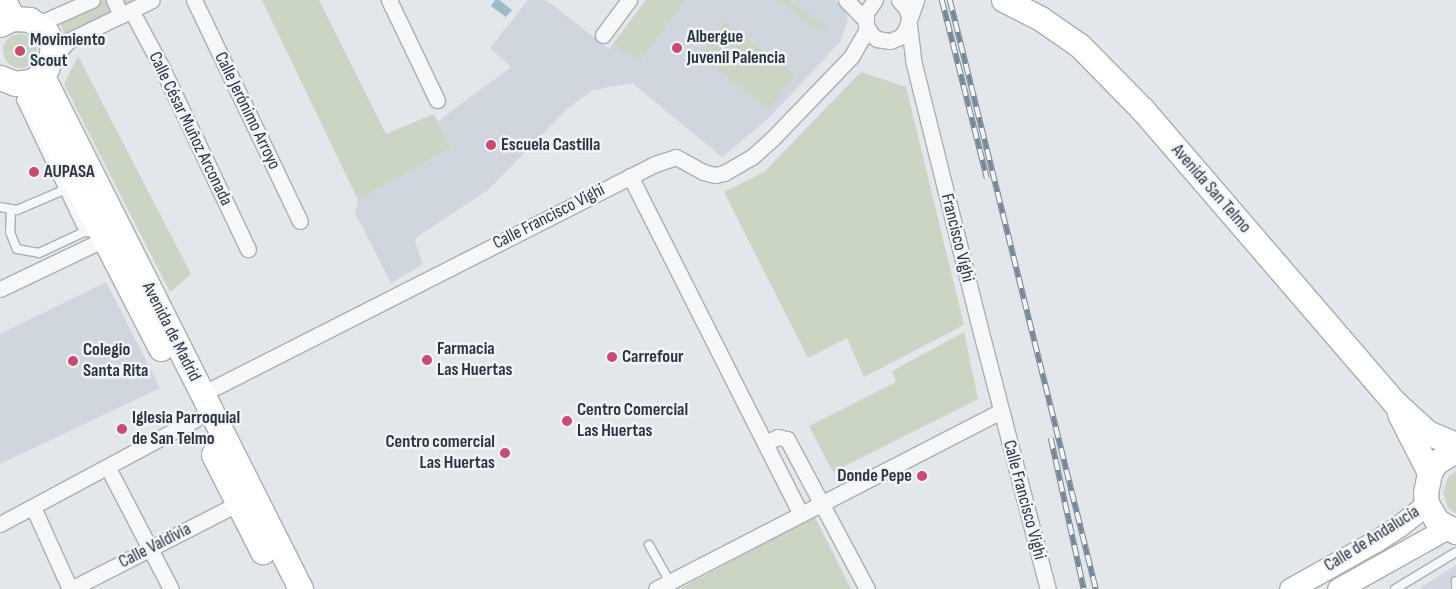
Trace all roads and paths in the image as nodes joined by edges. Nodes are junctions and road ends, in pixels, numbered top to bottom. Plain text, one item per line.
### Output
1 (92, 0) edge
2 (114, 0) edge
3 (152, 0) edge
4 (194, 0) edge
5 (389, 0) edge
6 (629, 0) edge
7 (846, 0) edge
8 (875, 0) edge
9 (899, 0) edge
10 (916, 0) edge
11 (1004, 0) edge
12 (126, 12) junction
13 (6, 15) edge
14 (909, 21) junction
15 (38, 24) junction
16 (866, 24) junction
17 (603, 36) dead end
18 (887, 41) junction
19 (852, 57) junction
20 (914, 64) junction
21 (19, 77) edge
22 (437, 100) dead end
23 (630, 176) junction
24 (64, 190) junction
25 (0, 207) edge
26 (11, 209) junction
27 (300, 221) dead end
28 (97, 235) junction
29 (248, 249) dead end
30 (0, 289) edge
31 (202, 394) junction
32 (1395, 403) junction
33 (1001, 411) junction
34 (196, 419) junction
35 (765, 444) junction
36 (1456, 445) edge
37 (1456, 451) edge
38 (108, 468) junction
39 (1430, 473) junction
40 (238, 503) junction
41 (822, 503) junction
42 (1427, 504) junction
43 (33, 507) junction
44 (800, 514) junction
45 (0, 524) edge
46 (1451, 530) edge
47 (649, 545) dead end
48 (151, 549) junction
49 (1455, 555) edge
50 (1411, 580) junction
51 (1456, 581) edge
52 (670, 582) junction
53 (1456, 588) edge
54 (71, 589) edge
55 (172, 589) edge
56 (282, 589) edge
57 (301, 589) edge
58 (656, 589) edge
59 (867, 589) edge
60 (1048, 589) edge
61 (1290, 589) edge
62 (1338, 589) edge
63 (1395, 589) edge
64 (1410, 589) edge

1 - 15 street
2 - 12 street, Calle César Muñoz Arconada
3 - 12 street
4 - 27 street, Calle Jerónimo Arroyo
5 - 22 street
6 - 17 street
7 - 16 street, Francisco Vighi
8 - 16 street
9 - 14 street
10 - 14 street
11 - 32 main road, Avenida San Telmo
12 - 21 street
12 - 29 street, Calle César Muñoz Arconada
13 - 15 main road
14 - 18 street
14 - 20 street, Francisco Vighi
15 - 21 main road
16 - 18 street, Francisco Vighi
16 - 19 street
18 - 19 street
18 - 20 street, Francisco Vighi
19 - 23 street, Calle Francisco Vighi
20 - 33 street, Francisco Vighi
21 - 24 lane
21 - 28 main road, Avenida de Madrid
21 - 31 main road, Avenida de Madrid
23 - 31 street, Calle Francisco Vighi
23 - 35 street
24 - 26 lane
24 - 28 lane
25 - 26 lane
26 - 28 lane
28 - 30 street
28 - 34 main road, Avenida de Madrid
31 - 57 main road, Avenida de Madrid
32 - 36 main road, Avenida San Telmo
32 - 39 main road, Avenida San Telmo
33 - 41 street
33 - 60 street, Calle Francisco Vighi
34 - 38 street
34 - 40 main road, Avenida de Madrid
35 - 41 street
35 - 44 street
37 - 39 main road
38 - 43 street
38 - 48 street
39 - 42 main road
40 - 48 street, Calle Valdivia
40 - 56 main road, Avenida de Madrid
41 - 44 street
41 - 59 street
42 - 46 main road
42 - 61 main road, Calle de Andalucía
43 - 45 street
43 - 54 street
44 - 52 street
46 - 62 main road, Calle de Andalucía
47 - 52 lane
48 - 54 street, Calle Valdivia
48 - 55 street
49 - 50 lane
50 - 63 lane
50 - 64 lane
51 - 53 lane
52 - 58 street

